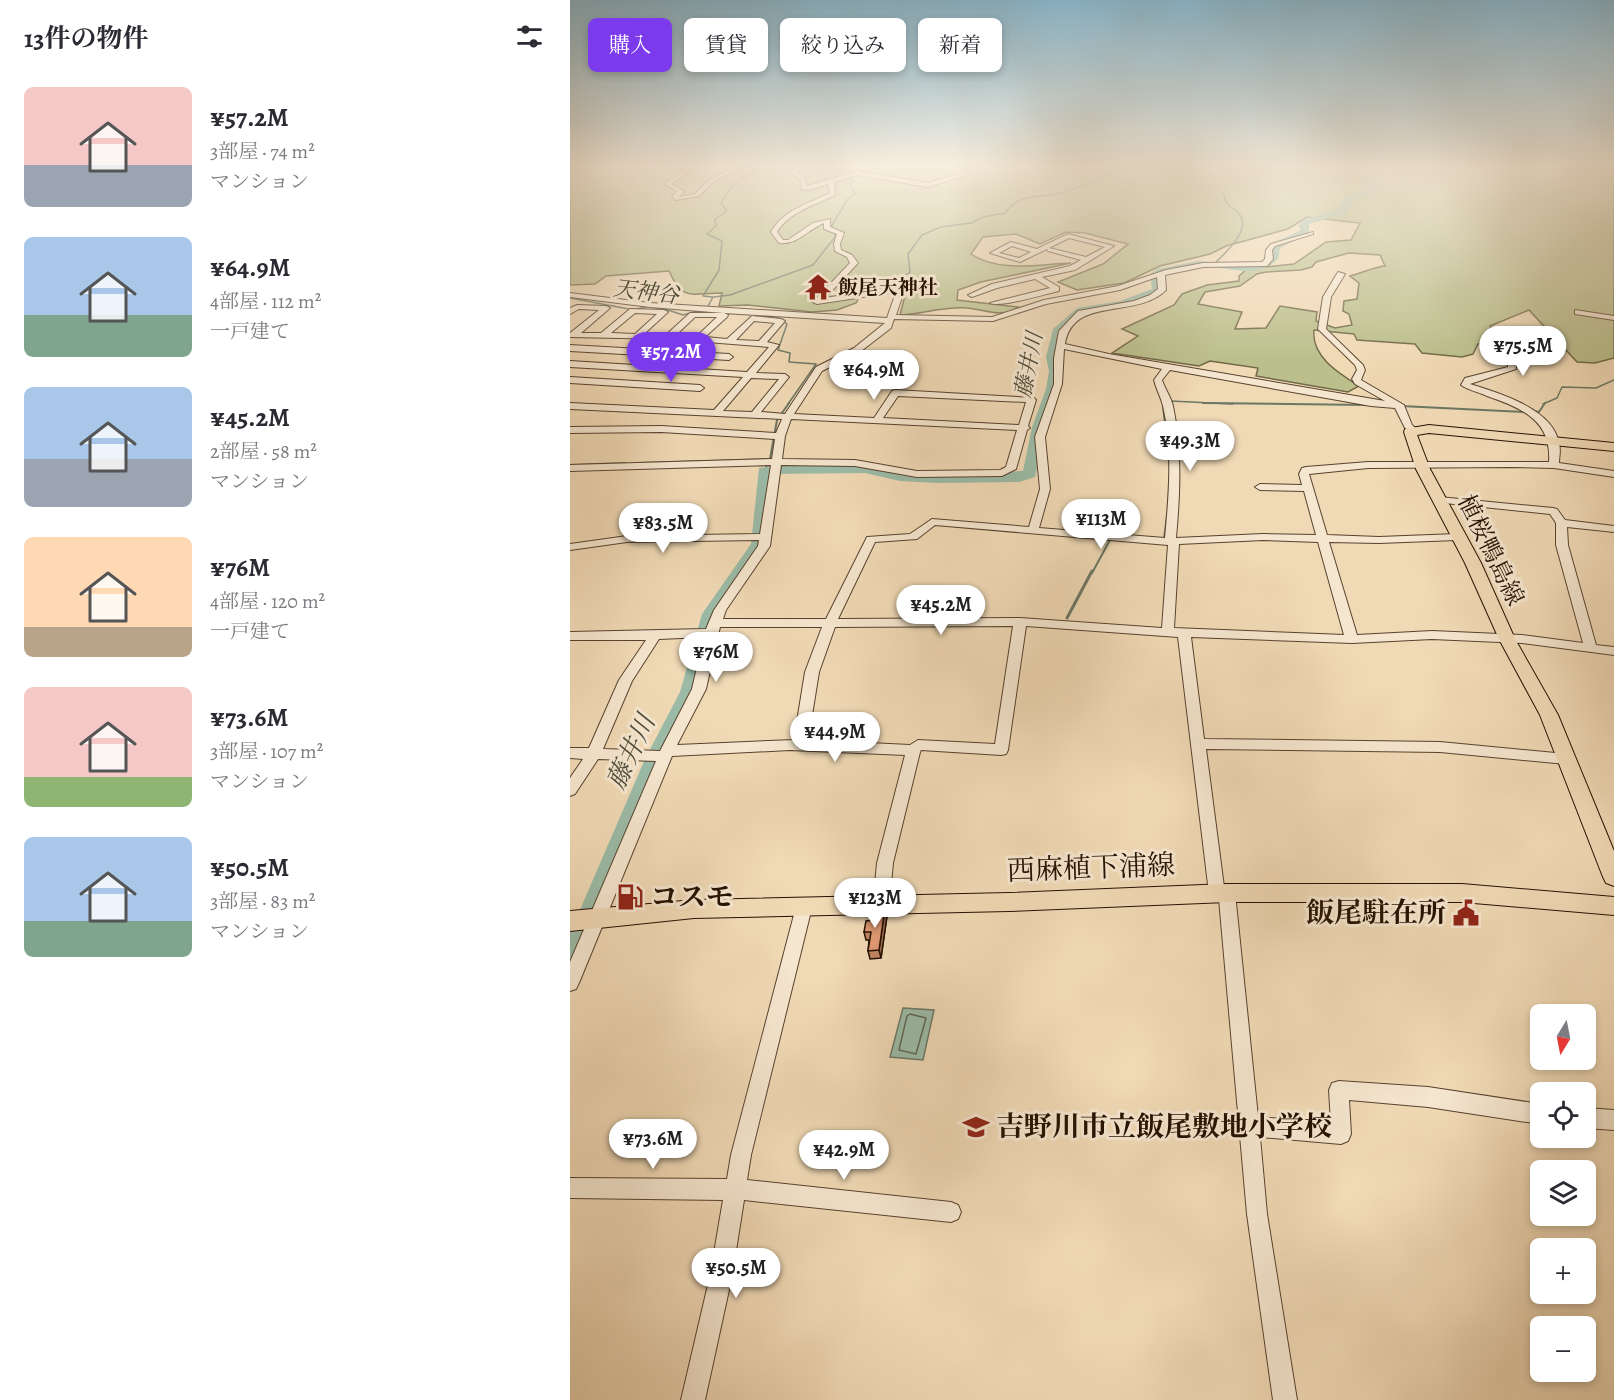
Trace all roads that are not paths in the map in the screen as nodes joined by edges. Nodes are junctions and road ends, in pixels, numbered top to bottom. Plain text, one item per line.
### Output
1 (775, 230) edge
2 (809, 230) edge
3 (833, 230) edge
4 (1311, 233) dead end
5 (1094, 242) junction
6 (1050, 250) dead end
7 (1037, 251) junction
8 (1070, 255) junction
9 (1085, 259) dead end
10 (1161, 273) junction
11 (1341, 274) dead end
12 (1037, 277) junction
13 (995, 286) junction
14 (570, 295) edge
15 (972, 295) dead end
16 (1013, 299) junction
17 (994, 303) dead end
18 (1026, 308) junction
19 (570, 312) edge
20 (1578, 312) dead end
21 (1614, 318) edge
22 (890, 319) junction
23 (605, 334) junction
24 (571, 335) edge
25 (1504, 335) dead end
26 (632, 336) junction
27 (669, 337) junction
28 (698, 339) junction
29 (730, 341) junction
30 (742, 342) junction
31 (761, 344) junction
32 (1060, 346) junction
33 (570, 348) edge
34 (610, 350) junction
35 (729, 357) junction
36 (570, 364) edge
37 (593, 366) junction
38 (1169, 366) junction
39 (715, 372) junction
40 (750, 374) junction
41 (572, 382) edge
42 (689, 399) junction
43 (1399, 405) junction
44 (570, 406) edge
45 (578, 410) edge
46 (717, 412) junction
47 (754, 415) junction
48 (782, 416) junction
49 (876, 422) junction
50 (570, 428) edge
51 (1025, 428) junction
52 (661, 429) junction
53 (1413, 430) junction
54 (773, 436) junction
55 (1554, 441) junction
56 (1614, 447) edge
57 (768, 463) junction
58 (1422, 465) junction
59 (1554, 465) junction
60 (570, 468) edge
61 (1614, 474) edge
62 (1260, 487) dead end
63 (1308, 488) junction
64 (1439, 500) junction
65 (1561, 523) junction
66 (1614, 529) edge
67 (1033, 531) junction
68 (1457, 537) junction
69 (762, 538) junction
70 (1324, 540) junction
71 (1172, 542) junction
72 (570, 547) edge
73 (1019, 624) junction
74 (829, 626) junction
75 (709, 630) junction
76 (1168, 631) junction
77 (1184, 633) junction
78 (570, 636) edge
79 (655, 636) junction
80 (1352, 639) junction
81 (1507, 639) junction
82 (1591, 648) junction
83 (1614, 651) edge
84 (1199, 744) junction
85 (800, 747) junction
86 (913, 750) junction
87 (570, 753) edge
88 (593, 755) junction
89 (661, 755) junction
90 (1566, 759) junction
91 (570, 790) edge
92 (1614, 877) edge
93 (1222, 893) junction
94 (881, 905) junction
95 (1614, 906) edge
96 (804, 907) junction
97 (584, 920) edge
98 (570, 983) edge
99 (1530, 1112) edge
100 (1596, 1119) edge
101 (1614, 1120) edge
102 (1249, 1126) junction
103 (570, 1188) edge
104 (734, 1191) junction
105 (951, 1212) dead end
106 (693, 1400) edge
107 (1285, 1400) edge

1 - 2 street
3 - 22 street
4 - 10 street
5 - 7 street
5 - 8 street
5 - 12 street
6 - 8 street
7 - 7 street
8 - 9 street
10 - 18 street
10 - 32 street
11 - 43 street
12 - 13 street
12 - 16 street
13 - 15 street
13 - 16 street
14 - 22 street
16 - 17 street
16 - 18 street
18 - 22 street
19 - 24 street
20 - 21 street
22 - 48 street
23 - 24 street
23 - 26 street
23 - 26 street
25 - 55 street
26 - 27 street
26 - 34 street
27 - 28 street
27 - 28 street
28 - 29 street
29 - 30 street
29 - 31 street
30 - 31 street
30 - 35 street
31 - 40 street
32 - 38 street
32 - 67 street
33 - 34 street
34 - 35 street
34 - 37 street
35 - 39 street
36 - 37 street
37 - 39 street
37 - 41 street
38 - 43 street
38 - 71 street
39 - 40 street
39 - 42 street
40 - 46 street
40 - 47 street
41 - 42 street
42 - 45 street
42 - 46 street
42 - 52 street
43 - 53 street
44 - 45 street
45 - 50 street
46 - 47 street
47 - 48 street
48 - 49 street
48 - 54 street
49 - 51 street
49 - 51 street
50 - 52 street
51 - 57 street
52 - 54 street
53 - 55 main road
53 - 58 main road, 植桜鴨島線
54 - 57 street
55 - 56 main road
55 - 59 street
57 - 60 street
57 - 69 street
58 - 59 street
58 - 63 street
58 - 64 main road, 植桜鴨島線
59 - 61 street
62 - 63 street
63 - 70 street
64 - 65 street
64 - 68 main road, 植桜鴨島線
65 - 66 street
65 - 82 street
67 - 71 street
67 - 74 street
68 - 70 street
68 - 81 main road, 植桜鴨島線
69 - 72 street
69 - 75 street
70 - 71 street
70 - 80 street
71 - 76 street
73 - 74 street
73 - 76 street
73 - 86 street
74 - 75 street
74 - 85 street
75 - 79 street
75 - 89 street
76 - 77 street
77 - 80 street
77 - 84 street
78 - 79 street
79 - 88 street
80 - 81 street
81 - 82 street
81 - 90 main road, 植桜鴨島線
82 - 83 street
84 - 90 street
84 - 93 street
85 - 86 street
85 - 89 street
86 - 94 street
87 - 88 street
88 - 89 street
88 - 91 street
89 - 97 street
90 - 92 main road, 植桜鴨島線
93 - 94 main road, 西麻植下浦線
93 - 95 main road, 西麻植下浦線
93 - 102 street
94 - 96 main road, 西麻植下浦線
96 - 97 main road, 西麻植下浦線
96 - 104 street
97 - 98 street
99 - 102 street
100 - 101 street
102 - 107 street
103 - 104 street
104 - 105 street
104 - 106 street

